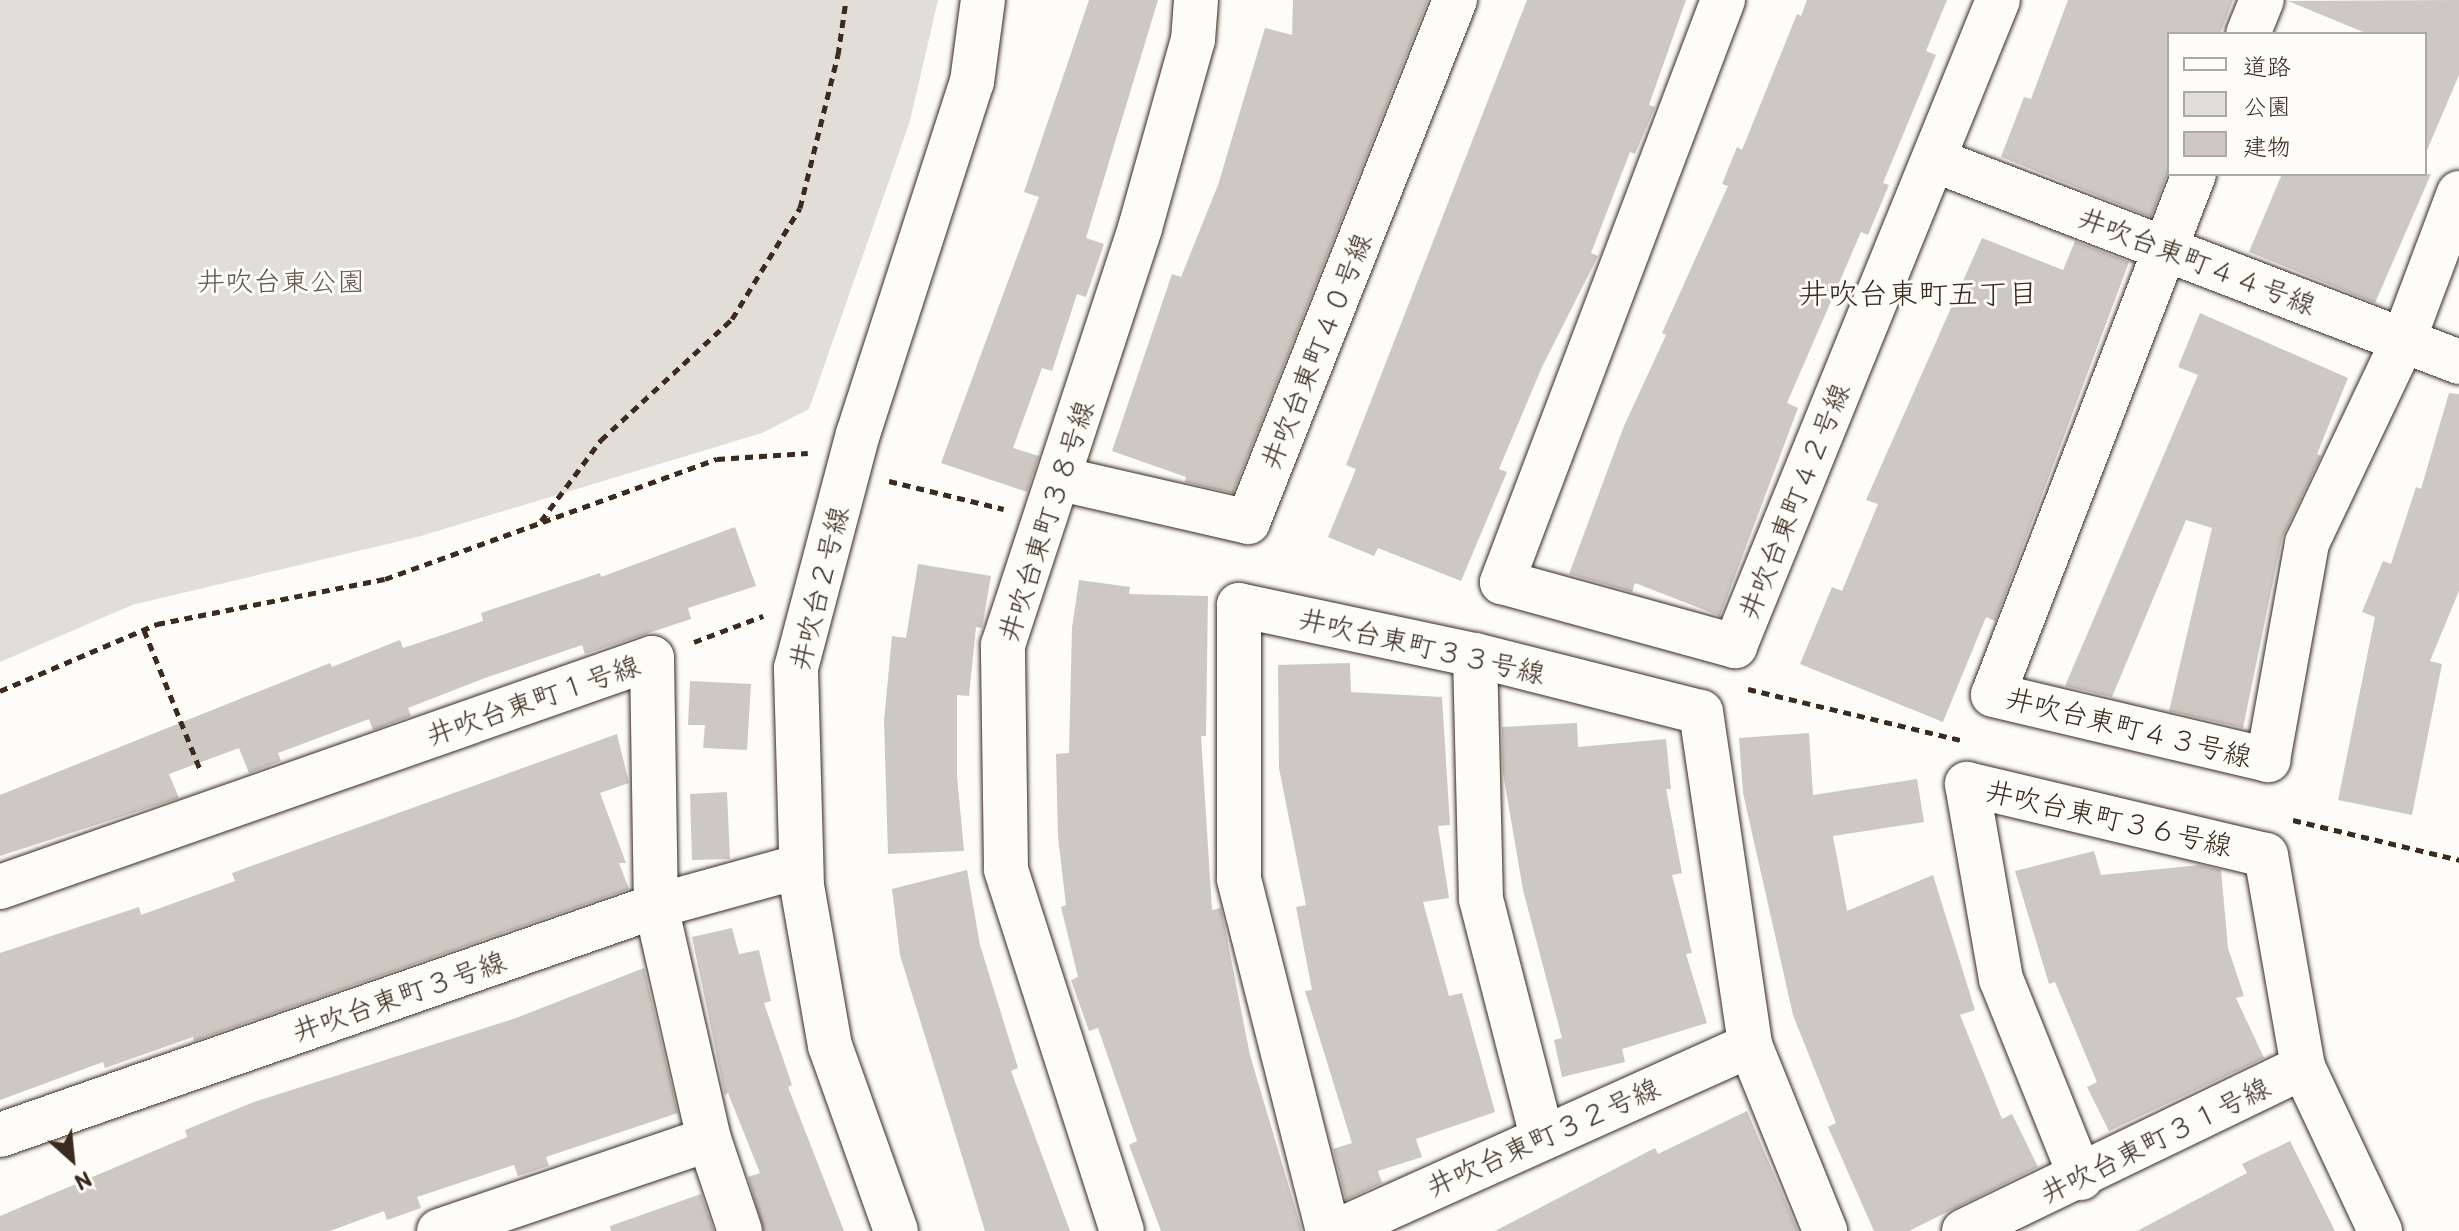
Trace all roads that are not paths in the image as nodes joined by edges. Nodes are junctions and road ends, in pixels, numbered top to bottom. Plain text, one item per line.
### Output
1 (983, 0) edge
2 (1196, 0) edge
3 (1455, 0) edge
4 (1723, 0) edge
5 (1998, 0) edge
6 (2262, 0) edge
7 (2249, 32) edge
8 (1934, 160) junction
9 (2193, 176) edge
10 (2459, 193) edge
11 (2165, 250) junction
12 (2404, 339) junction
13 (2459, 362) edge
14 (1061, 479) junction
15 (1475, 655) junction
16 (801, 866) junction
17 (0, 887) edge
18 (656, 906) junction
19 (1750, 1045) junction
20 (2303, 1067) junction
21 (0, 1135) edge
22 (1542, 1137) junction
23 (709, 1139) junction
24 (2081, 1178) junction
25 (439, 1231) edge
26 (740, 1231) edge
27 (896, 1231) edge
28 (1122, 1231) edge
29 (1328, 1231) edge
30 (1337, 1231) edge
31 (1825, 1231) edge
32 (1964, 1231) edge
33 (2380, 1231) edge

1 - 16 street, 井吹台２号線
2 - 14 street, 井吹台東町３８号線
3 - 14 street, 井吹台東町４０号線
4 - 8 street, 井吹台東町４２号線
5 - 8 street, 井吹台東町４２号線
6 - 7 street
8 - 11 street, 井吹台東町４４号線
9 - 11 street, 井吹台東町４３号線
10 - 12 street, 井吹台東町４３号線
11 - 12 street, 井吹台東町４４号線
11 - 12 street, 井吹台東町４３号線
12 - 13 street, 井吹台東町４４号線
14 - 28 street, 井吹台東町３８号線
15 - 19 street, 井吹台東町３３号線
15 - 22 street
15 - 29 street, 井吹台東町３３号線
16 - 18 street, 井吹台東町３号線
16 - 27 street, 井吹台２号線
17 - 18 street, 井吹台東町１号線
18 - 21 street, 井吹台東町３号線
18 - 23 street, 井吹台東町１号線
19 - 22 street, 井吹台東町３２号線
19 - 31 street, 井吹台東町３３号線
20 - 24 street, 井吹台東町３１号線
20 - 24 street, 井吹台東町３６号線
20 - 33 street, 井吹台東町３６号線
22 - 30 street, 井吹台東町３２号線
23 - 25 street
23 - 26 street, 井吹台東町１号線
24 - 32 street, 井吹台東町３１号線

